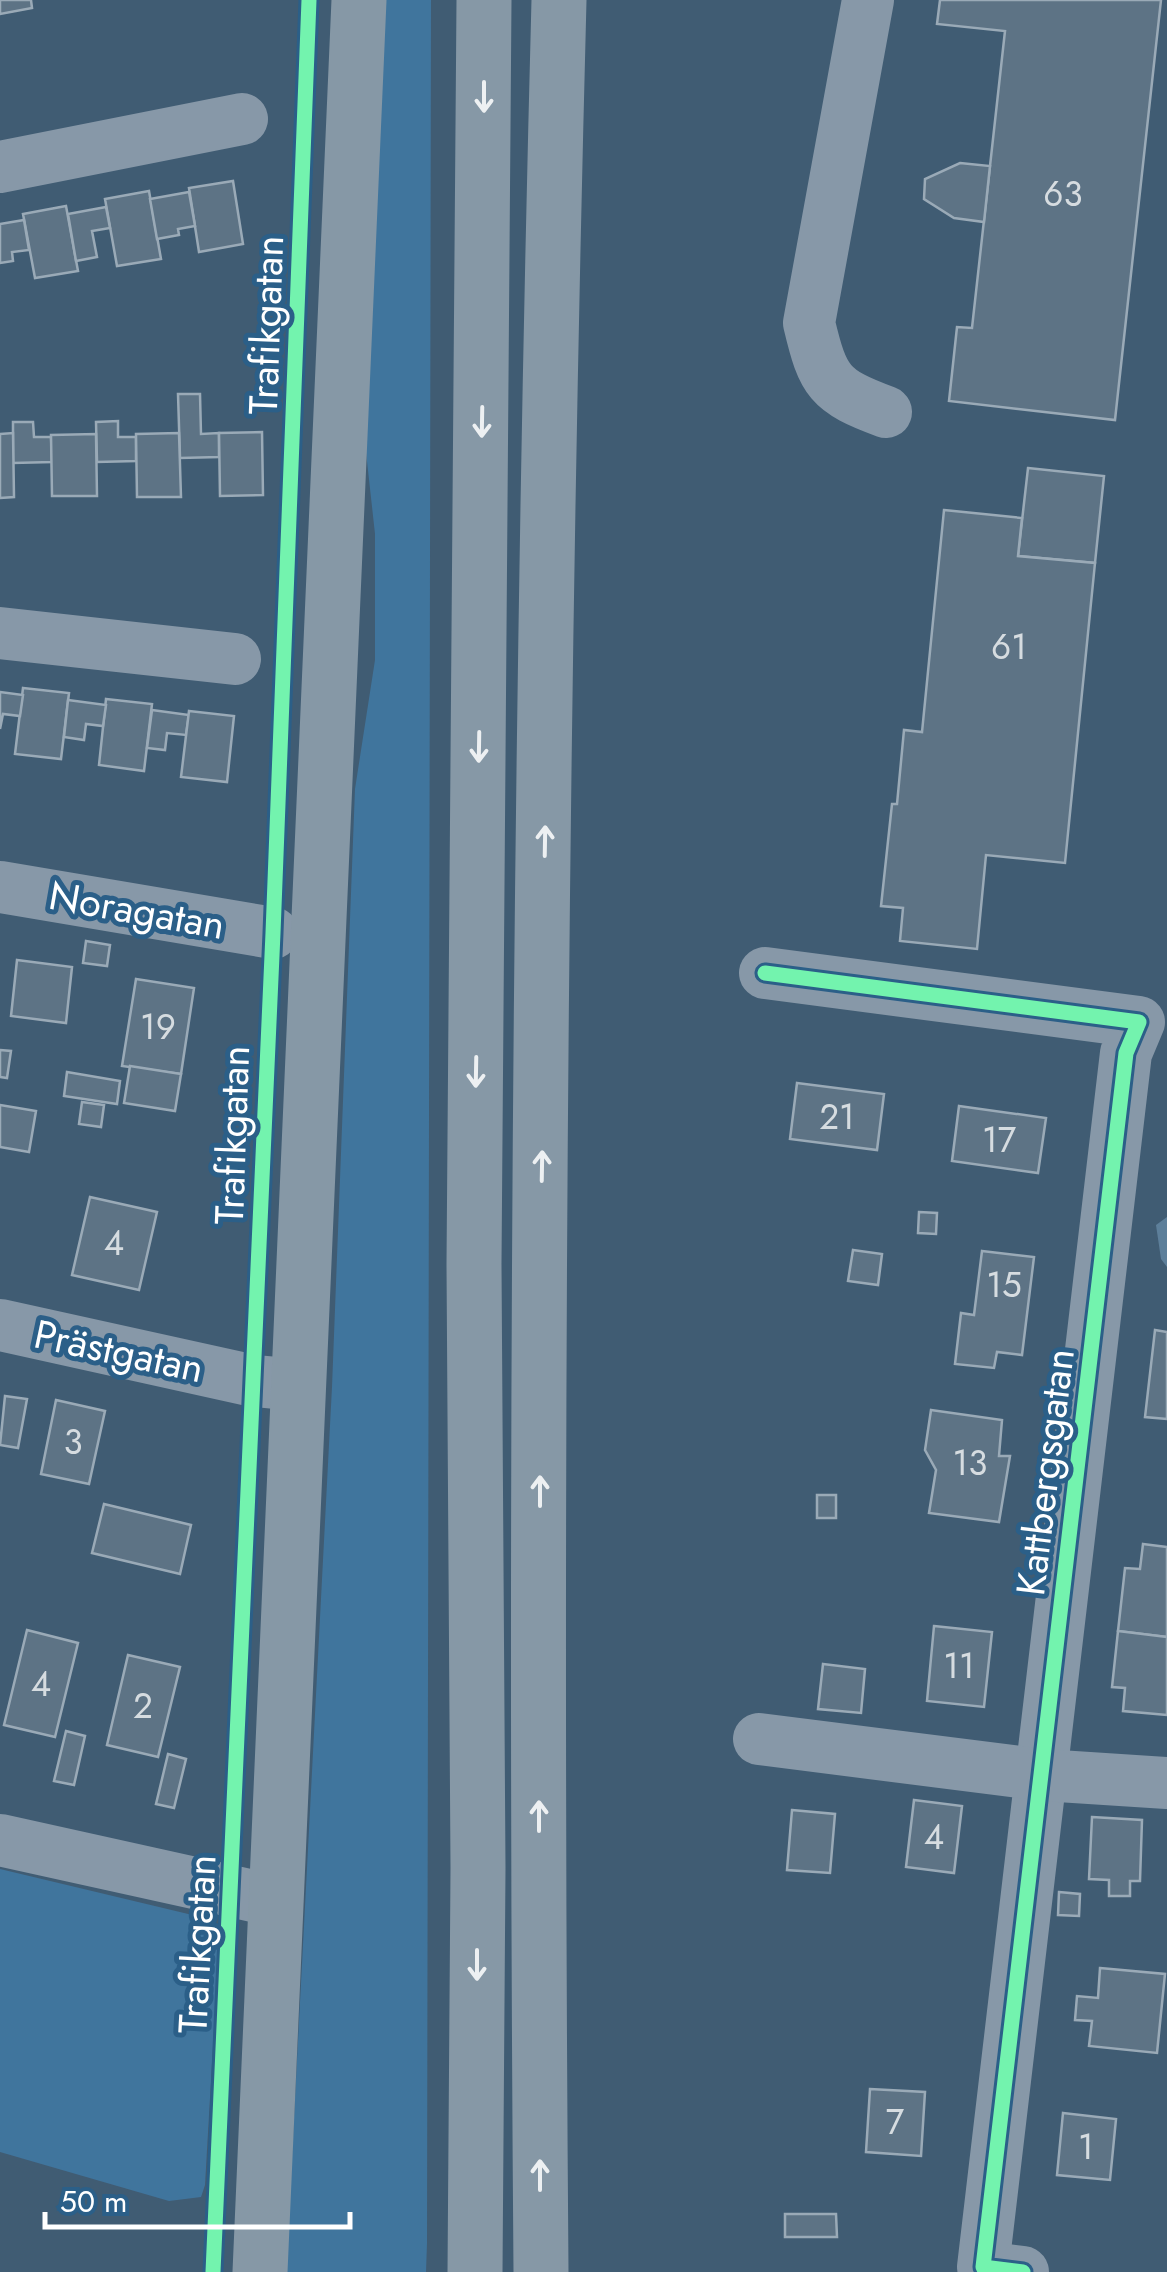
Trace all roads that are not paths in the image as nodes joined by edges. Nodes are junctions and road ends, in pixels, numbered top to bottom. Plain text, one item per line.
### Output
1 (359, 0) edge
2 (484, 0) edge
3 (559, 0) edge
4 (868, 0) edge
5 (242, 120) dead end
6 (0, 167) edge
7 (886, 412) dead end
8 (0, 633) edge
9 (235, 659) dead end
10 (0, 887) edge
11 (273, 933) dead end
12 (765, 974) dead end
13 (1153, 1015) edge
14 (0, 1324) edge
15 (298, 1386) junction
16 (759, 1740) dead end
17 (1044, 1775) junction
18 (1167, 1783) edge
19 (0, 1840) edge
20 (276, 1901) junction
21 (260, 2272) edge
22 (475, 2272) edge
23 (540, 2272) edge
24 (1023, 2272) edge

1 - 15 main road, Trafikgatan
2 -> 22 main road
23 -> 3 main road
4 - 7 street
5 - 6 street
8 - 9 street
10 - 11 street, Noragatan
12 - 13 street, Kattbergsgatan
13 - 17 street, Kattbergsgatan
14 - 15 street, Prästgatan
15 - 20 main road, Trafikgatan
16 - 17 street
17 - 18 street
17 - 24 street, Kattbergsgatan
19 - 20 street
20 - 21 main road, Trafikgatan

